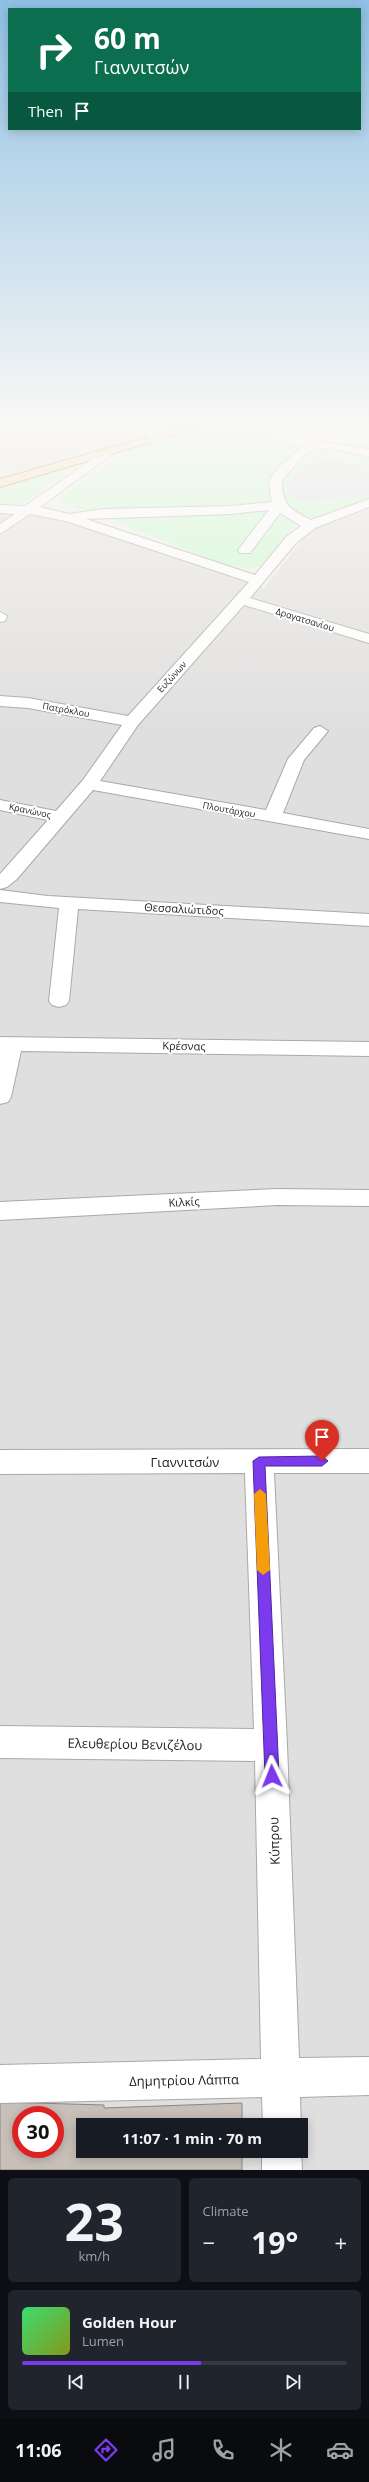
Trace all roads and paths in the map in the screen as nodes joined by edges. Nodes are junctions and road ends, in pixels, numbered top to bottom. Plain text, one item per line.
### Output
1 (101, 528) edge
2 (260, 528) edge
3 (306, 528) edge
4 (244, 550) dead end
5 (257, 580) junction
6 (241, 600) junction
7 (369, 639) edge
8 (0, 701) edge
9 (132, 722) junction
10 (320, 731) dead end
11 (90, 784) junction
12 (0, 805) edge
13 (61, 817) junction
14 (272, 818) junction
15 (369, 834) edge
16 (0, 884) edge
17 (0, 896) edge
18 (69, 903) junction
19 (369, 920) edge
20 (59, 1001) dead end
21 (6, 1044) edge
22 (369, 1049) edge
23 (0, 1097) edge
24 (369, 1198) edge
25 (0, 1211) edge
26 (259, 1461) junction
27 (369, 1461) edge
28 (0, 1462) edge
29 (0, 1742) edge
30 (271, 1745) junction
31 (369, 2076) edge
32 (282, 2078) junction
33 (0, 2084) edge
34 (282, 2118) edge
35 (282, 2158) edge
36 (282, 2170) edge

1 - 5 street
2 - 4 street
3 - 5 street, Ευζώνων
5 - 6 street, Ευζώνων
6 - 7 street, Δραγατσανίου
6 - 9 street, Ευζώνων
8 - 9 street, Πατρόκλου
9 - 11 street, Ευζώνων
10 - 14 street
11 - 13 street, Ευζώνων
11 - 14 street, Πλουτάρχου
12 - 13 street, Κρανώνος
13 - 16 street, Ευζώνων
14 - 15 street, Πλουτάρχου
17 - 18 street, Θεσσαλιώτιδος
18 - 19 street, Θεσσαλιώτιδος
18 - 20 street
21 - 22 street, Κρέσνας
21 - 23 street
24 - 25 street, Κιλκίς
26 - 27 street, Γιαννιτσών
26 - 28 street, Γιαννιτσών
26 - 30 street, Κύπρου
29 - 30 street, Ελευθερίου Βενιζέλου
30 - 32 street, Κύπρου
31 - 32 street, Δημητρίου Λάππα
32 - 33 street, Δημητρίου Λάππα
32 - 34 street, Κύπρου
35 - 36 street

